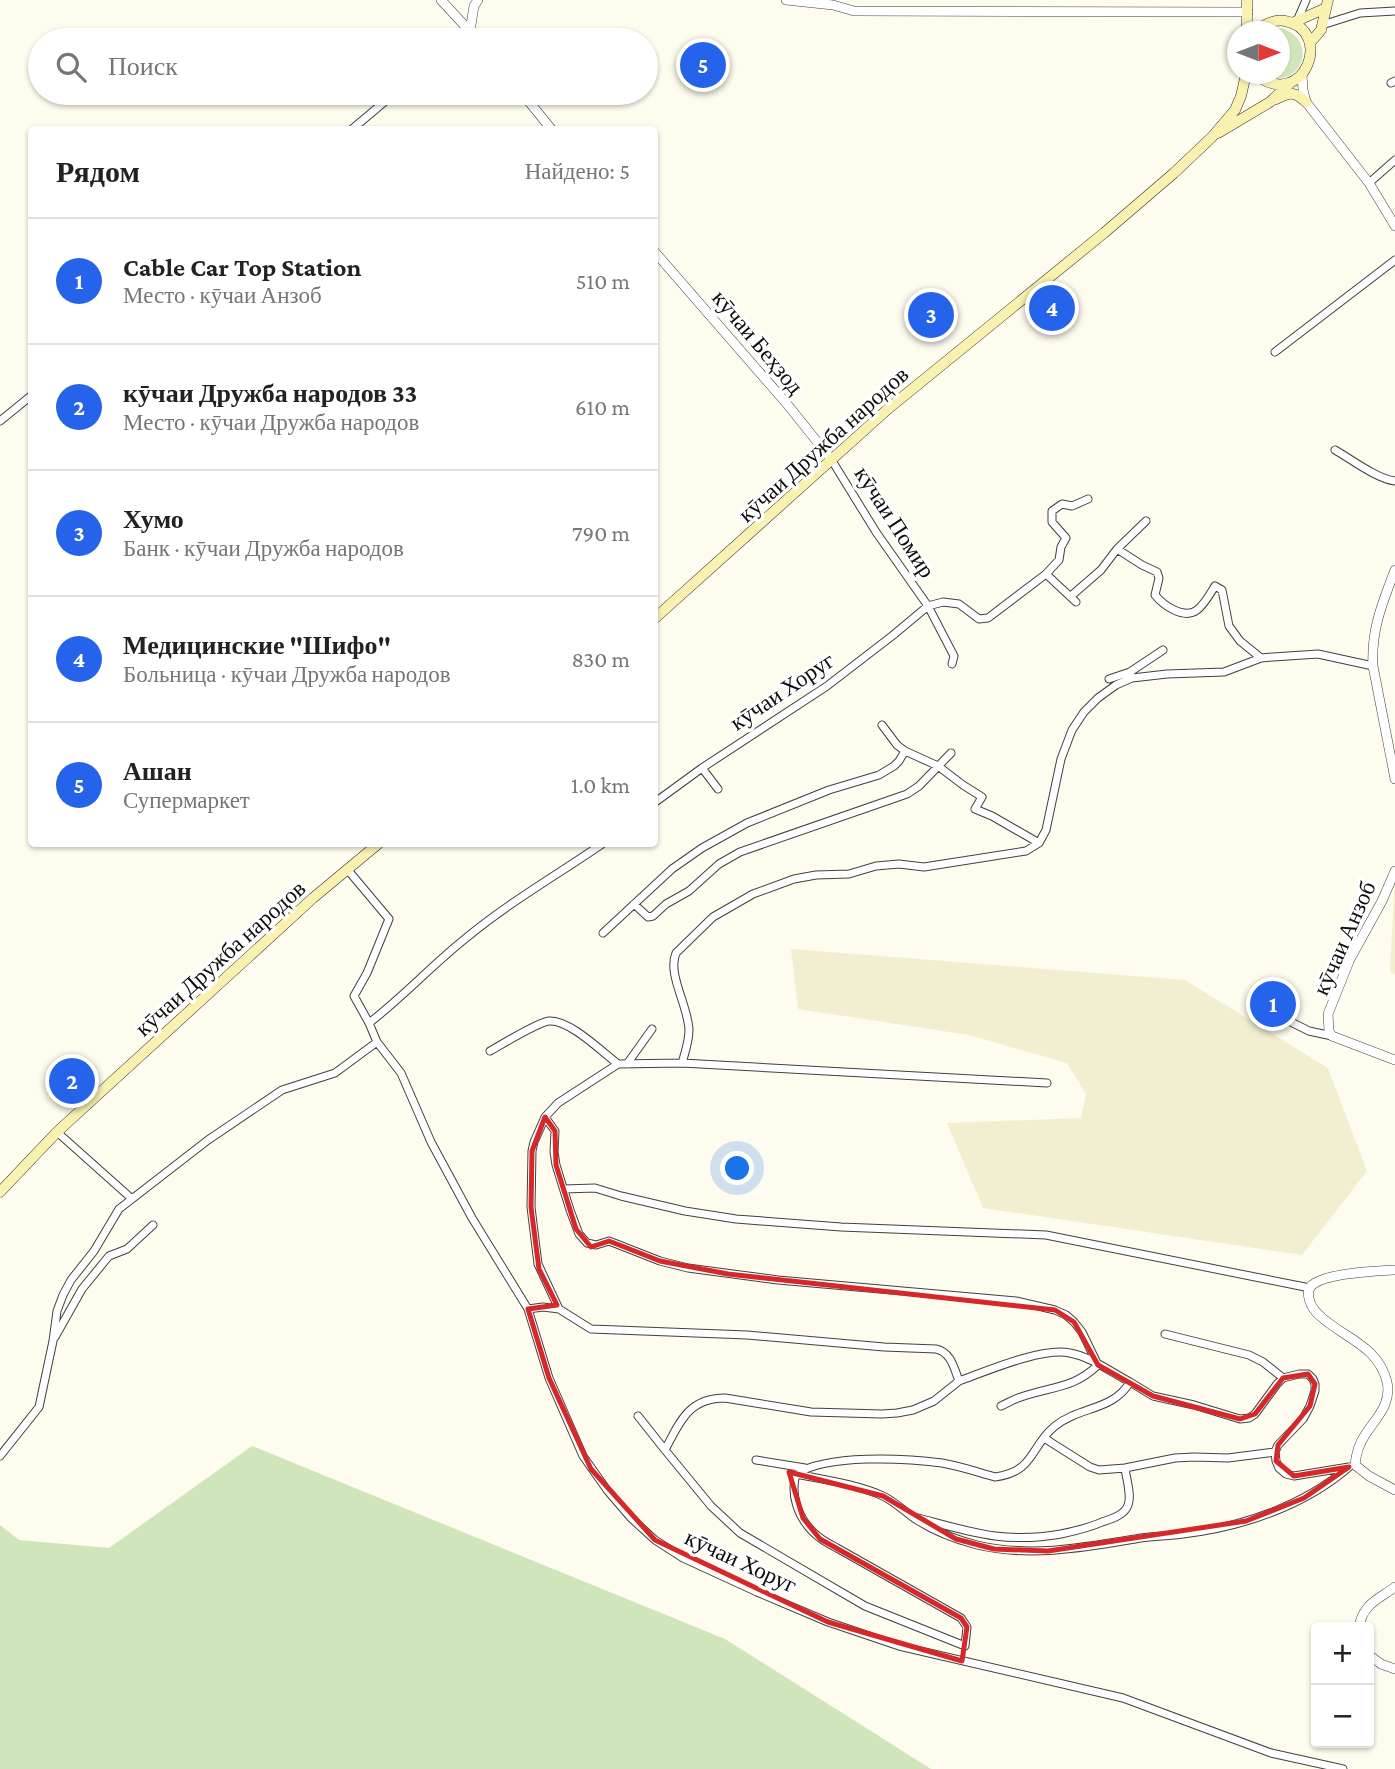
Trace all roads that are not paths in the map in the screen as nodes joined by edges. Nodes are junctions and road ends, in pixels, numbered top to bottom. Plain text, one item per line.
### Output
1 (440, 0) edge
2 (478, 0) edge
3 (786, 0) edge
4 (1247, 0) edge
5 (1306, 0) edge
6 (830, 3) edge
7 (1327, 4) edge
8 (1395, 11) edge
9 (1248, 12) junction
10 (1248, 21) edge
11 (1273, 21) joint
12 (1288, 21) edge
13 (1290, 21) edge
14 (1294, 22) junction
15 (1322, 25) junction
16 (467, 28) edge
17 (470, 28) edge
18 (1310, 43) junction
19 (1302, 75) junction
20 (1290, 83) edge
21 (1244, 84) edge
22 (1289, 84) edge
23 (1270, 102) junction
24 (1306, 102) junction
25 (381, 105) edge
26 (532, 105) edge
27 (356, 126) edge
28 (549, 126) edge
29 (1212, 137) junction
30 (1395, 160) edge
31 (1369, 183) junction
32 (1395, 226) edge
33 (658, 256) edge
34 (1395, 260) edge
35 (1275, 352) dead end
36 (28, 398) edge
37 (0, 421) edge
38 (1335, 450) dead end
39 (831, 459) junction
40 (1395, 481) edge
41 (1088, 499) dead end
42 (1146, 521) dead end
43 (1117, 549) junction
44 (1395, 570) edge
45 (1046, 574) junction
46 (928, 606) junction
47 (658, 615) edge
48 (1163, 650) dead end
49 (1261, 658) junction
50 (952, 664) dead end
51 (1373, 666) junction
52 (1131, 675) junction
53 (1109, 679) dead end
54 (882, 725) dead end
55 (905, 751) junction
56 (951, 753) dead end
57 (938, 766) junction
58 (702, 768) junction
59 (1395, 779) edge
60 (718, 789) dead end
61 (658, 800) edge
62 (1040, 843) junction
63 (374, 847) edge
64 (597, 847) edge
65 (347, 869) junction
66 (1395, 871) edge
67 (634, 904) junction
68 (603, 933) dead end
69 (1289, 1021) dead end
70 (369, 1023) junction
71 (652, 1029) dead end
72 (1332, 1037) junction
73 (377, 1042) junction
74 (489, 1051) dead end
75 (1395, 1060) edge
76 (682, 1063) junction
77 (618, 1064) junction
78 (627, 1064) junction
79 (1047, 1083) dead end
80 (545, 1116) junction
81 (57, 1132) junction
82 (564, 1189) junction
83 (0, 1192) edge
84 (131, 1198) junction
85 (153, 1225) dead end
86 (1395, 1270) edge
87 (1310, 1288) junction
88 (528, 1309) junction
89 (559, 1309) junction
90 (1165, 1334) dead end
91 (53, 1341) junction
92 (1098, 1365) junction
93 (1283, 1378) junction
94 (959, 1381) junction
95 (1130, 1382) junction
96 (1001, 1406) dead end
97 (638, 1416) dead end
98 (1044, 1438) junction
99 (665, 1450) junction
100 (1275, 1452) junction
101 (0, 1456) edge
102 (756, 1460) dead end
103 (1352, 1466) junction
104 (805, 1468) junction
105 (1125, 1468) junction
106 (796, 1474) junction
107 (1395, 1490) edge
108 (911, 1516) junction
109 (1395, 1587) edge
110 (1360, 1622) edge
111 (965, 1646) junction
112 (1374, 1659) edge
113 (962, 1661) junction
114 (1395, 1669) edge
115 (1343, 1769) edge

1 - 16 street
2 - 17 street
3 - 6 street
4 - 9 main road
5 - 14 street
6 - 9 street
7 - 14 main road
7 - 15 main road
8 - 15 street
9 - 10 main road
9 - 11 main road
11 - 12 main road
13 - 14 main road
14 - 18 main road
15 - 18 main road
18 - 19 main road
19 - 20 main road
19 - 24 street
21 - 29 main road
22 - 23 main road
23 - 24 main road
23 - 29 main road
24 - 31 street
25 - 27 street
26 - 28 street
29 - 39 main road, кӯчаи Дружба народов
30 - 31 street
31 - 32 street
33 - 39 street, кӯчаи Беҳзод
34 - 35 street
36 - 37 street
38 - 40 street
39 - 46 street, кӯчаи Помир
39 - 47 main road, кӯчаи Дружба народов
41 - 45 street, кӯчаи Помир
42 - 43 street
43 - 45 street
43 - 49 street
44 - 51 street
45 - 46 street, кӯчаи Помир
46 - 50 street, кӯчаи Помир
46 - 58 street, кӯчаи Хоруг
48 - 52 street
49 - 51 street
49 - 52 street
51 - 59 street
52 - 53 street
52 - 62 street
54 - 55 street
55 - 57 street
55 - 67 street
56 - 57 street
57 - 62 street
57 - 67 street
58 - 60 street
58 - 61 street, кӯчаи Хоруг
62 - 76 street
63 - 65 main road, кӯчаи Дружба народов
64 - 70 street
65 - 70 street, кӯчаи Хоруг
65 - 81 main road, кӯчаи Дружба народов
66 - 72 street, кӯчаи Анзоб
67 - 68 street
69 - 72 street
70 - 73 street, кӯчаи Хоруг
71 - 78 street
72 - 75 street, кӯчаи Анзоб
73 - 84 street
73 - 88 street, кӯчаи Хоруг
74 - 77 street
76 - 78 street
76 - 79 street
77 - 78 street
77 - 80 street
80 - 82 street
80 - 89 street
81 - 83 main road, кӯчаи Дружба народов
81 - 84 street
82 - 87 street
82 - 92 street
84 - 91 street
85 - 91 street
86 - 87 street
87 - 103 street
88 - 89 street
88 - 113 street, кӯчаи Хоруг
89 - 94 street
90 - 93 street
91 - 101 street
92 - 94 street
92 - 95 street
92 - 96 street
93 - 95 street
93 - 100 street
94 - 99 street
95 - 98 street
97 - 99 street
98 - 104 street
98 - 105 street
99 - 111 street
100 - 103 street
100 - 105 street
102 - 104 street
103 - 107 street
103 - 108 street
104 - 106 street
105 - 108 street
106 - 108 street
106 - 111 street
109 - 110 street
111 - 113 street
112 - 114 street
113 - 115 street, кӯчаи Хоруг

